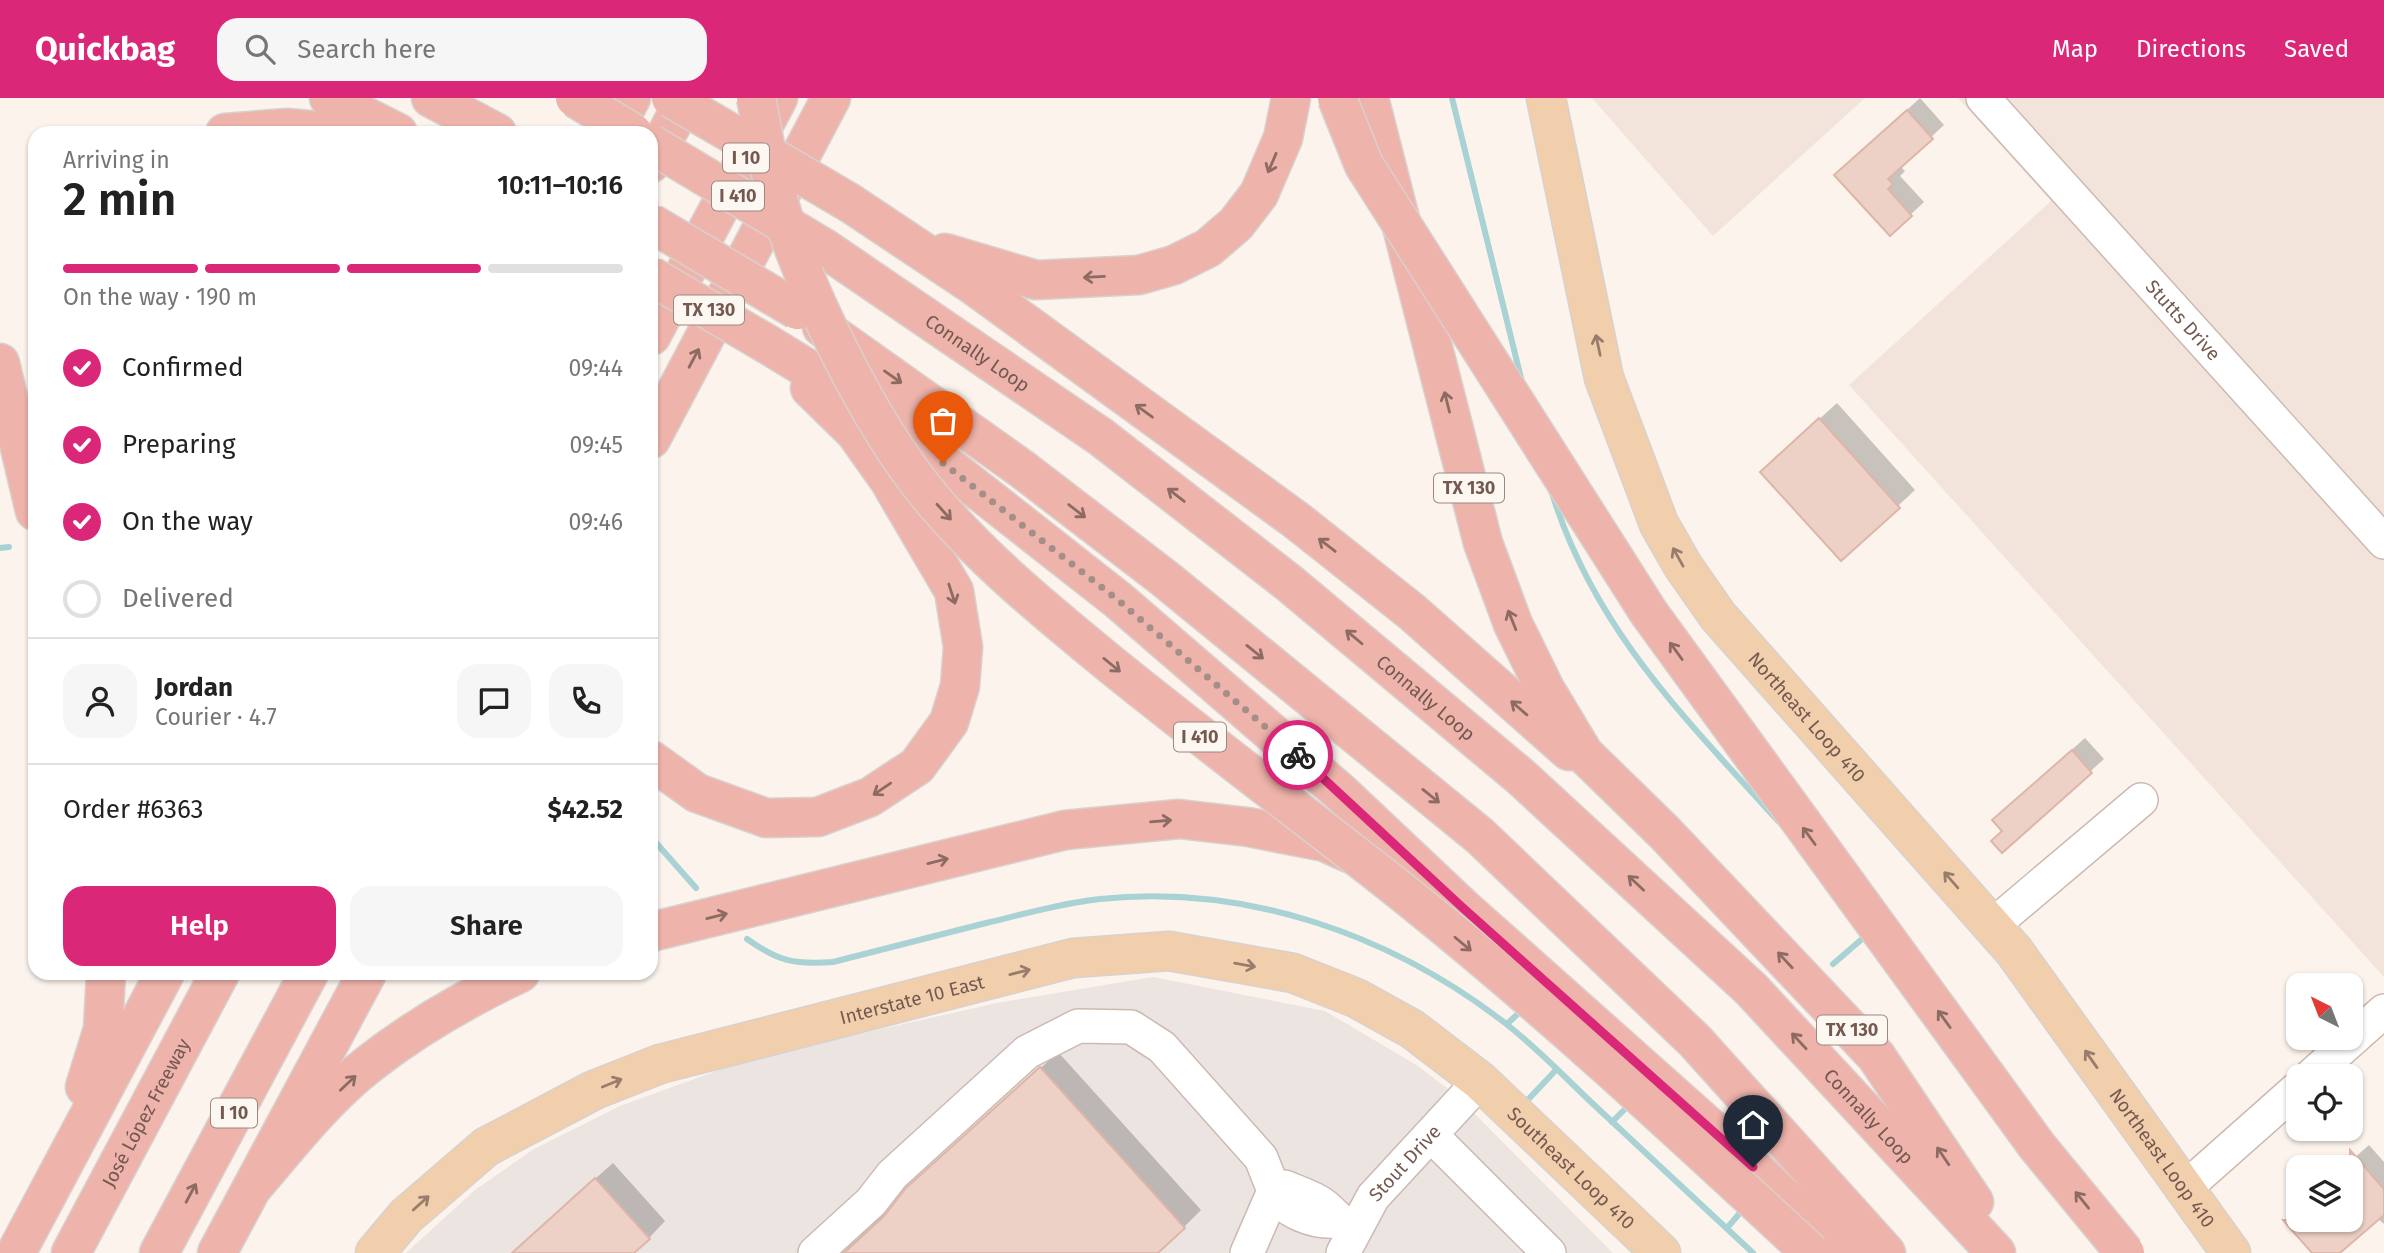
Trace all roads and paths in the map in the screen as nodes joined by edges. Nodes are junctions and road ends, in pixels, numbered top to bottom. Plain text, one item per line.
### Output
1 (329, 98) edge
2 (431, 98) edge
3 (575, 98) edge
4 (631, 98) edge
5 (671, 98) edge
6 (686, 98) edge
7 (756, 98) edge
8 (778, 98) edge
9 (831, 98) edge
10 (839, 98) edge
11 (1291, 98) edge
12 (1337, 98) edge
13 (1369, 98) edge
14 (1983, 98) edge
15 (1547, 99) edge
16 (384, 126) edge
17 (484, 126) edge
18 (616, 126) edge
19 (621, 126) edge
20 (813, 133) junction
21 (658, 148) edge
22 (658, 150) edge
23 (658, 227) edge
24 (901, 237) junction
25 (658, 280) edge
26 (658, 323) edge
27 (767, 344) junction
28 (0, 363) edge
29 (658, 426) edge
30 (28, 481) edge
31 (2384, 542) edge
32 (658, 765) edge
33 (2141, 800) dead end
34 (1664, 832) junction
35 (1463, 908) junction
36 (1992, 926) junction
37 (658, 930) edge
38 (106, 980) edge
39 (161, 980) edge
40 (216, 980) edge
41 (305, 980) edge
42 (363, 980) edge
43 (505, 980) edge
44 (2384, 1012) edge
45 (2325, 1064) edge
46 (1480, 1081) junction
47 (2286, 1099) edge
48 (1430, 1135) junction
49 (56, 1176) junction
50 (253, 1188) junction
51 (2183, 1190) junction
52 (1279, 1193) junction
53 (1344, 1235) edge
54 (16, 1253) edge
55 (71, 1253) edge
56 (159, 1253) edge
57 (217, 1253) edge
58 (375, 1253) edge
59 (815, 1253) edge
60 (1247, 1253) edge
61 (1549, 1253) edge
62 (1661, 1253) edge
63 (1811, 1253) edge
64 (1842, 1253) edge
65 (1886, 1253) edge
66 (1996, 1253) edge
67 (2008, 1253) edge
68 (2125, 1253) edge
69 (2231, 1253) edge

1 - 16 highway
2 - 17 highway
3 - 19 highway, bridge
4 - 18 highway
5 - 24 highway, bridge
6 - 22 highway
7 -> 63 highway, I 410, bridge
8 - 26 highway, I 10
9 - 20 highway
10 - 20 highway
11 -> 24 highway
68 -> 12 highway, bridge
34 -> 13 highway, TX 130
14 - 31 street, Stutts Drive
36 -> 15 main road, Northeast Loop 410
29 -> 20 highway
66 -> 21 highway, Connally Loop / I 410, bridge
23 -> 65 highway, bridge
34 -> 24 highway
25 - 27 highway, TX 130, bridge
27 -> 32 highway
27 - 35 highway, TX 130
28 - 30 highway
33 - 36 street
67 -> 34 highway, TX 130
37 -> 35 highway
35 - 64 highway, TX 130
51 -> 36 main road, Northeast Loop 410
38 - 49 highway
39 - 49 highway
40 - 55 highway, José López Freeway
56 -> 41 highway, I 10
42 - 50 highway
50 -> 43 highway
44 - 45 street
46 - 48 street, Stout Drive
58 -> 46 main road, Interstate 10 East
46 - 62 main road, Southeast Loop 410
47 - 51 street
48 - 53 street, Stout Drive
48 - 61 street
49 - 54 highway
50 - 57 highway
51 - 69 main road, Northeast Loop 410
52 - 53 street
52 - 59 street
52 - 60 street

